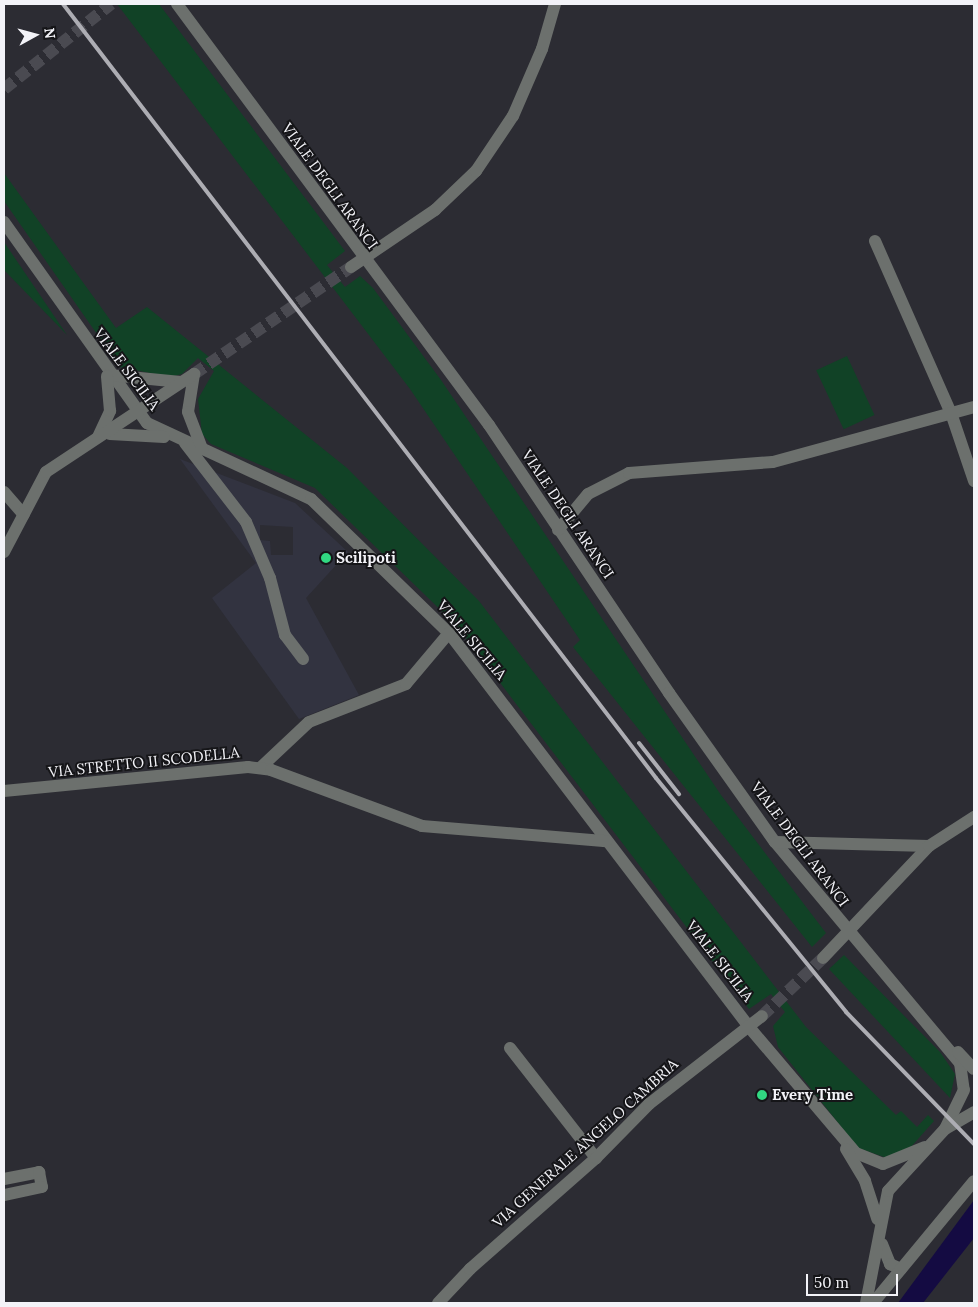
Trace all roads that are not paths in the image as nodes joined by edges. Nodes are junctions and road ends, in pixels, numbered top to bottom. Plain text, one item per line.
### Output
1 (177, 4) edge
2 (555, 4) edge
3 (4, 222) edge
4 (875, 241) dead end
5 (363, 259) junction
6 (351, 267) tunnel mouth
7 (107, 372) junction
8 (181, 382) junction
9 (974, 407) edge
10 (951, 413) junction
11 (138, 414) junction
12 (102, 437) junction
13 (180, 441) junction
14 (202, 449) junction
15 (974, 481) edge
16 (4, 492) edge
17 (24, 515) junction
18 (558, 530) junction
19 (4, 552) edge
20 (449, 633) junction
21 (303, 659) dead end
22 (260, 768) junction
23 (4, 791) edge
24 (974, 818) edge
25 (606, 841) junction
26 (775, 842) junction
27 (929, 846) junction
28 (847, 932) junction
29 (823, 958) tunnel mouth
30 (762, 1016) tunnel mouth
31 (749, 1027) junction
32 (940, 1036) junction
33 (510, 1048) dead end
34 (974, 1069) edge
35 (974, 1112) edge
36 (944, 1129) junction
37 (835, 1132) junction
38 (925, 1148) junction
39 (596, 1158) junction
40 (4, 1179) edge
41 (974, 1181) edge
42 (4, 1195) edge
43 (879, 1225) junction
44 (901, 1269) junction
45 (438, 1303) edge
46 (866, 1303) edge
47 (873, 1303) edge

1 - 5 street, VIALE DEGLI ARANCI
2 - 5 street
3 - 7 street, VIALE SICILIA
4 - 10 street
5 - 6 street
5 - 18 street, VIALE DEGLI ARANCI
7 - 8 street
7 - 11 street, VIALE SICILIA
7 - 12 street
8 - 11 street
8 - 14 street
9 - 10 street
10 - 15 street
10 - 18 street
11 - 12 street
11 - 13 street, VIALE SICILIA
12 - 13 street
12 - 17 street
13 - 14 street, VIALE SICILIA
13 - 21 street
14 - 20 street, VIALE SICILIA
16 - 17 street
17 - 19 street
18 - 26 street, VIALE DEGLI ARANCI
20 - 22 street
20 - 25 street, VIALE SICILIA
22 - 23 street, VIA STRETTO II SCODELLA
22 - 25 street, VIA STRETTO II SCODELLA
24 - 27 street
25 - 31 street, VIALE SICILIA
26 - 27 street
26 - 28 street, VIALE DEGLI ARANCI
27 - 28 street
28 - 29 street
28 - 32 street, VIALE DEGLI ARANCI
30 - 31 street, VIA GENERALE ANGELO CAMBRIA
31 - 37 street, VIALE SICILIA
31 - 39 street, VIA GENERALE ANGELO CAMBRIA
32 - 34 street
32 - 36 street
33 - 39 street
35 - 36 street
36 - 38 street
37 - 38 street
37 - 43 street
38 - 43 street
39 - 45 street, VIA GENERALE ANGELO CAMBRIA
40 - 42 street
41 - 44 street
43 - 44 street
43 - 46 street
44 - 47 street

